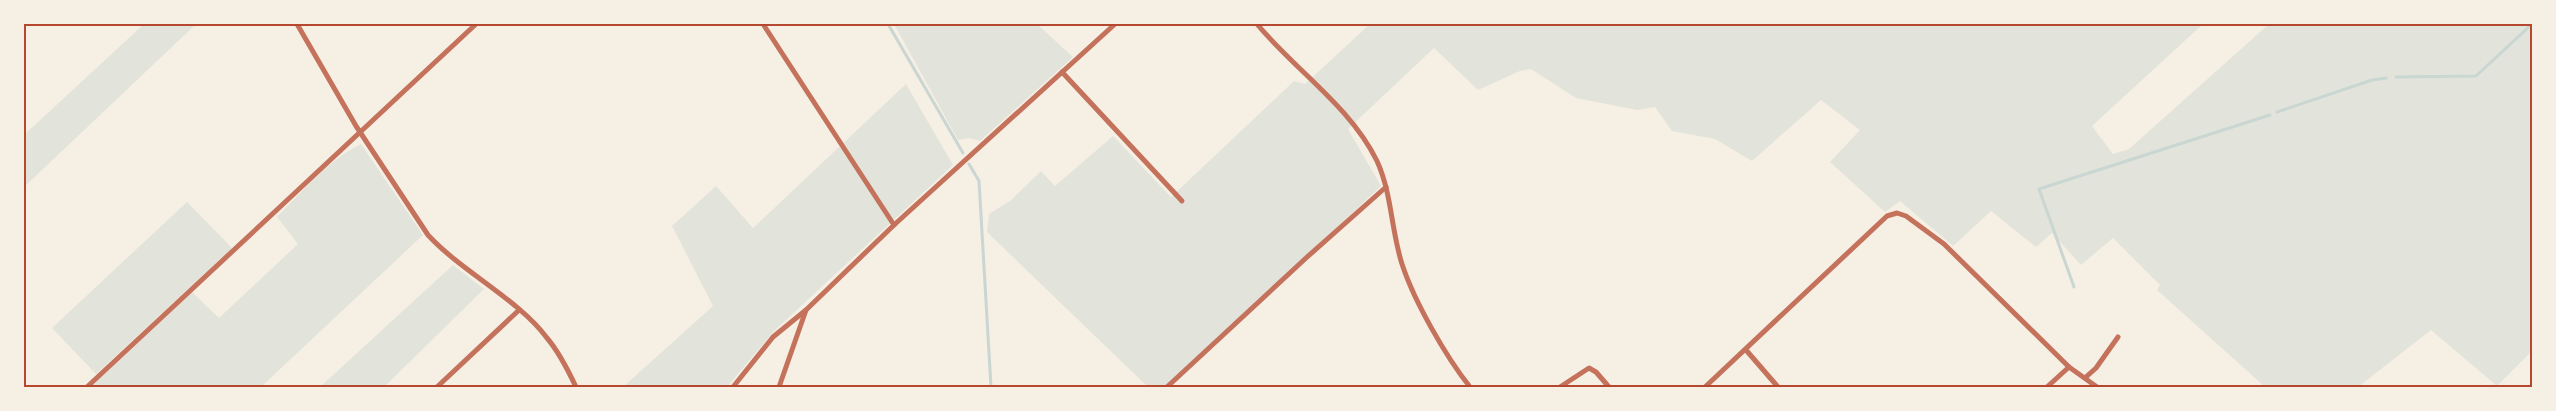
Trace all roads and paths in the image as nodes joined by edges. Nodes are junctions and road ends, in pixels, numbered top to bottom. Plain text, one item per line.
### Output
1 (297, 24) edge
2 (476, 24) edge
3 (763, 24) edge
4 (1115, 24) edge
5 (1257, 24) edge
6 (1062, 72) junction
7 (361, 133) junction
8 (1386, 187) junction
9 (1182, 201) dead end
10 (894, 225) junction
11 (519, 310) junction
12 (806, 310) junction
13 (2118, 337) dead end
14 (1746, 350) junction
15 (2068, 367) junction
16 (2086, 377) junction
17 (87, 387) edge
18 (437, 387) edge
19 (576, 387) edge
20 (733, 387) edge
21 (779, 387) edge
22 (1168, 387) edge
23 (1470, 387) edge
24 (1560, 387) edge
25 (1609, 387) edge
26 (1705, 387) edge
27 (1778, 387) edge
28 (2047, 387) edge
29 (2097, 387) edge

1 - 7 street
2 - 7 street
3 - 10 street
4 - 6 street
5 - 8 street
6 - 9 street
6 - 10 street
7 - 11 street
7 - 17 street
8 - 22 street
8 - 23 street
10 - 12 street
11 - 18 street
11 - 19 street
12 - 20 street
12 - 21 street
13 - 16 street
14 - 15 street
14 - 26 street
14 - 27 street
15 - 16 street
15 - 28 street
16 - 29 street
24 - 25 street

